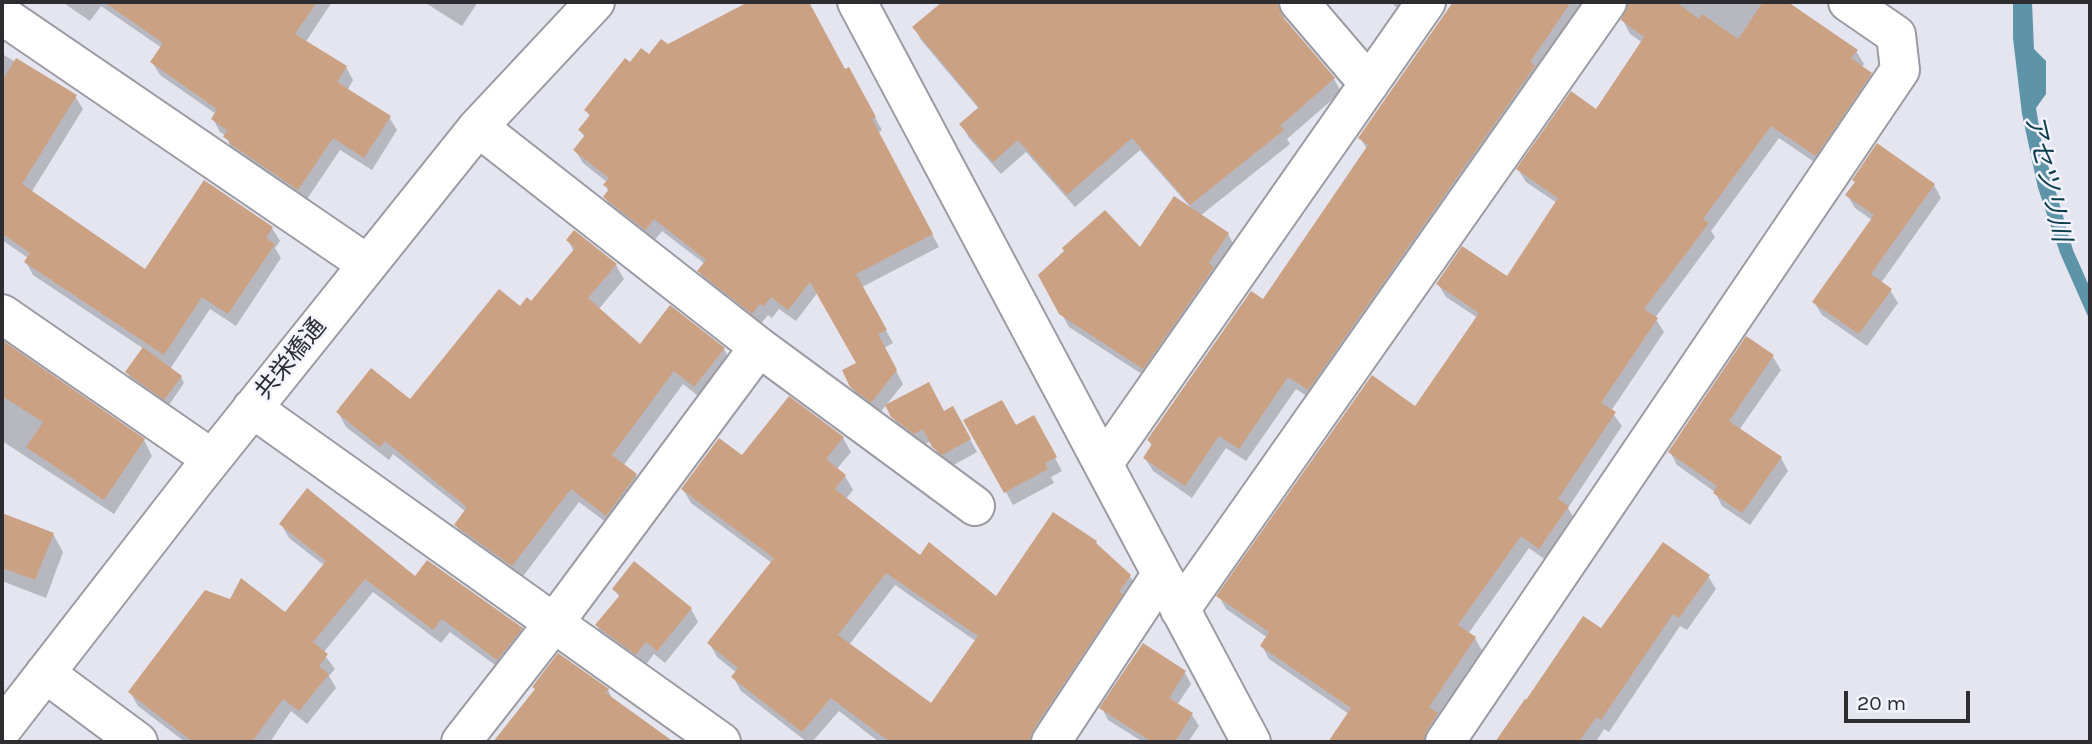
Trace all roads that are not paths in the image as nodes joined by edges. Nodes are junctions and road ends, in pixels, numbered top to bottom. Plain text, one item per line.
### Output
1 (595, 2) edge
2 (857, 2) edge
3 (1299, 2) edge
4 (1426, 2) edge
5 (1607, 2) edge
6 (1848, 2) edge
7 (2, 15) edge
8 (1369, 84) junction
9 (478, 127) junction
10 (367, 264) junction
11 (2, 314) edge
12 (759, 347) junction
13 (252, 408) junction
14 (212, 459) junction
15 (1103, 464) junction
16 (975, 506) dead end
17 (1161, 575) junction
18 (1180, 610) junction
19 (554, 623) junction
20 (45, 673) junction
21 (2, 729) edge
22 (138, 742) edge
23 (461, 742) edge
24 (721, 742) edge
25 (1051, 742) edge
26 (1251, 742) edge
27 (1445, 742) edge

1 - 9 street, 共栄橋通
2 - 15 street
3 - 8 street
4 - 8 street
5 - 18 street
6 - 27 street
7 - 10 street
8 - 15 street
9 - 10 street, 共栄橋通
9 - 12 street
10 - 13 street, 共栄橋通
11 - 14 street
12 - 16 street
12 - 19 street
13 - 14 street, 共栄橋通
13 - 19 street
14 - 20 street, 共栄橋通
15 - 17 street
17 - 18 street
17 - 25 street
18 - 26 street
19 - 23 street
19 - 24 street
20 - 21 street, 共栄橋通
20 - 22 street

